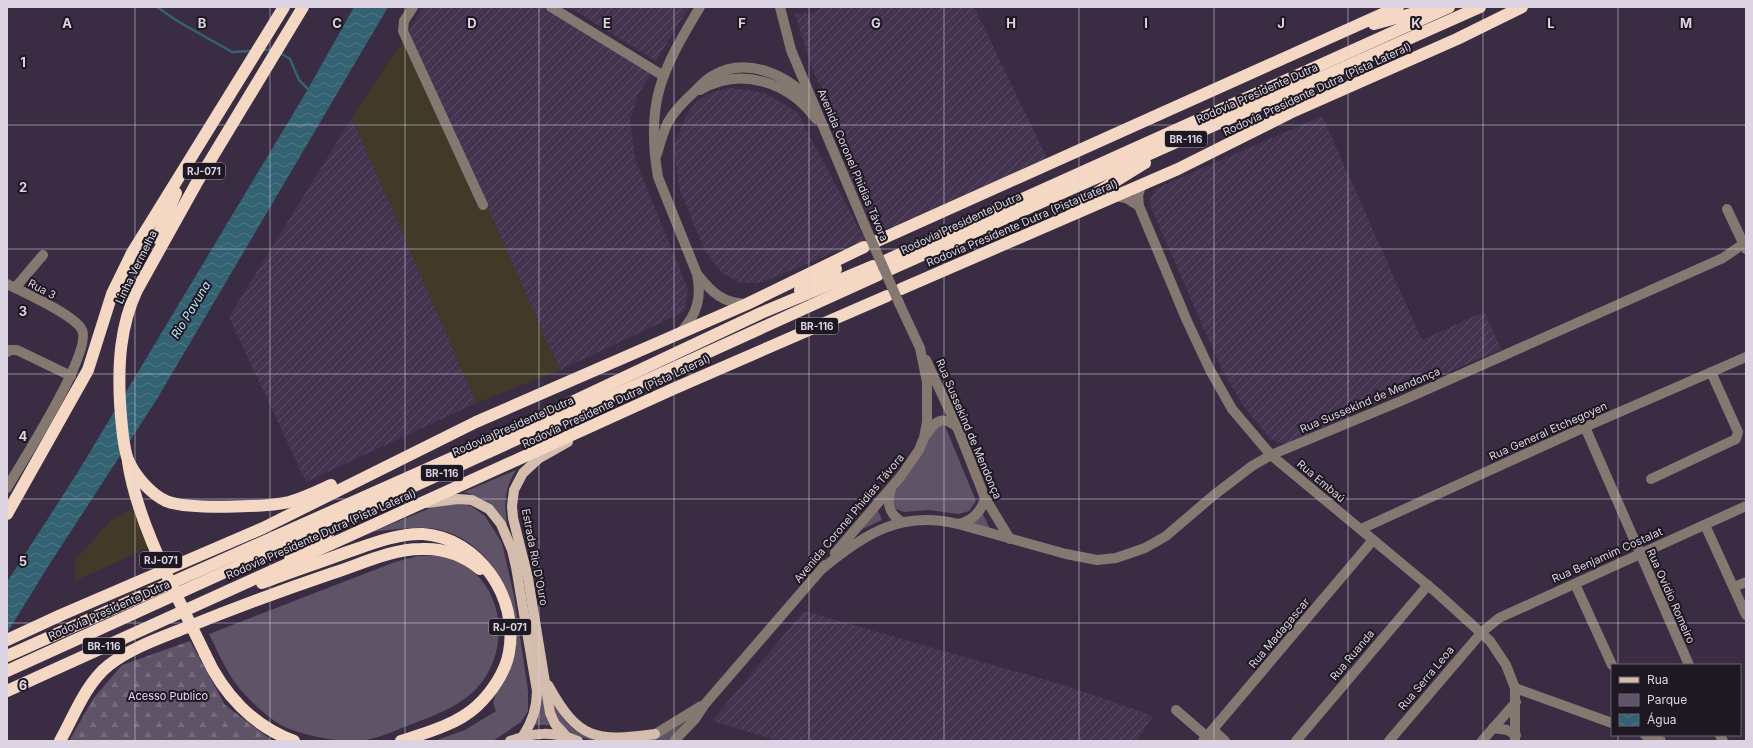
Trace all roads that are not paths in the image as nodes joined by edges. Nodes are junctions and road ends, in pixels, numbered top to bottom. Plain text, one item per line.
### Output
1 (284, 7) edge
2 (303, 7) edge
3 (413, 7) edge
4 (552, 7) edge
5 (700, 7) edge
6 (780, 7) edge
7 (1398, 7) edge
8 (1436, 7) edge
9 (1449, 7) edge
10 (1480, 7) edge
11 (1522, 7) edge
12 (1332, 36) junction
13 (662, 75) junction
14 (687, 98) junction
15 (816, 110) junction
16 (826, 134) junction
17 (1179, 142) junction
18 (190, 159) junction
19 (655, 162) junction
20 (1141, 186) junction
21 (1115, 196) junction
22 (483, 205) dead end
23 (1139, 206) junction
24 (1727, 209) dead end
25 (1037, 230) junction
26 (878, 242) dead end
27 (1745, 245) edge
28 (43, 255) dead end
29 (697, 274) junction
30 (144, 277) junction
31 (11, 286) edge
32 (901, 289) dead end
33 (887, 296) dead end
34 (747, 304) junction
35 (761, 313) junction
36 (681, 332) junction
37 (920, 348) junction
38 (7, 352) edge
39 (1746, 357) edge
40 (1711, 372) junction
41 (71, 376) junction
42 (601, 422) junction
43 (957, 427) junction
44 (1585, 427) junction
45 (924, 438) junction
46 (1271, 455) junction
47 (475, 458) junction
48 (128, 462) junction
49 (376, 471) junction
50 (1651, 479) dead end
51 (891, 487) junction
52 (7, 488) edge
53 (985, 498) junction
54 (419, 504) junction
55 (1746, 506) edge
56 (7, 514) edge
57 (902, 522) junction
58 (958, 524) junction
59 (1705, 524) junction
60 (1360, 530) junction
61 (1010, 539) junction
62 (1373, 540) junction
63 (1639, 554) junction
64 (280, 567) junction
65 (822, 569) junction
66 (1746, 582) edge
67 (1575, 584) junction
68 (498, 585) junction
69 (1428, 585) junction
70 (1734, 587) junction
71 (201, 601) junction
72 (1746, 615) edge
73 (1482, 632) junction
74 (11, 638) edge
75 (7, 656) edge
76 (1612, 664) edge
77 (1689, 664) edge
78 (7, 671) edge
79 (544, 678) junction
80 (1515, 688) junction
81 (7, 691) edge
82 (1516, 702) junction
83 (705, 704) junction
84 (1176, 710) dead end
85 (1611, 723) edge
86 (691, 724) junction
87 (1493, 728) junction
88 (655, 734) junction
89 (523, 736) junction
90 (566, 736) junction
91 (1648, 736) edge
92 (1209, 737) edge
93 (1516, 738) edge
94 (60, 741) edge
95 (294, 741) edge
96 (401, 741) edge
97 (510, 741) edge
98 (578, 741) edge
99 (644, 741) edge
100 (674, 741) edge
101 (680, 741) edge
102 (1225, 741) edge
103 (1296, 741) edge
104 (1389, 741) edge
105 (1482, 741) edge
106 (1661, 741) edge

1 - 18 highway, RJ-071
2 - 30 highway, Linha Vermelha / RJ-071
3 - 22 street
4 - 13 street
5 - 13 street
6 - 15 street, Avenida Coronel Phidias Távora
7 - 12 highway
8 - 12 highway
9 - 17 highway, Rodovia Presidente Dutra / BR-116
10 - 17 highway, Rodovia Presidente Dutra / BR-116
11 - 20 highway, Rodovia Presidente Dutra (Pista Lateral) / BR-116
12 - 26 highway
13 - 19 street
14 - 15 street
14 - 16 street
14 - 19 street
15 - 16 street, Avenida Coronel Phidias Távora
16 - 37 street, Avenida Coronel Phidias Távora, bridge
17 - 25 highway
18 - 30 highway
18 - 56 highway
19 - 29 street
20 - 21 highway, Rodovia Presidente Dutra (Pista Lateral) / BR-116
20 - 23 street, Rua Embaú
21 - 23 street
21 - 25 highway, Rodovia Presidente Dutra (Pista Lateral) / BR-116
23 - 46 street, Rua Embaú
24 - 27 street
25 - 32 highway, Rodovia Presidente Dutra (Pista Lateral) / BR-116
27 - 46 street, Rua Sussekind de Mendonça
28 - 31 street
29 - 34 street
29 - 36 street
30 - 48 highway, Linha Vermelha / RJ-071
31 - 41 street, Rua 3
33 - 42 highway, Rodovia Presidente Dutra (Pista Lateral) / BR-116
34 - 35 highway, BR-116
34 - 36 highway, BR-116
35 - 47 highway, Rodovia Presidente Dutra / BR-116
35 - 75 highway, Rodovia Presidente Dutra / BR-116
36 - 49 highway, BR-116
37 - 43 street, Rua Sussekind de Mendonça
37 - 45 street, Avenida Coronel Phidias Távora
38 - 41 street
39 - 40 street, Rua General Etchegoyen
40 - 44 street, Rua General Etchegoyen
40 - 50 street
41 - 52 street
42 - 54 highway, Rodovia Presidente Dutra (Pista Lateral) / BR-116
42 - 79 main road, Estrada Rio D'Ouro
43 - 45 street
43 - 53 street, Rua Sussekind de Mendonça
44 - 60 street, Rua General Etchegoyen
44 - 63 street, Rua Ovídio Romeiro
45 - 51 street, Avenida Coronel Phidias Távora
46 - 60 street, Rua Embaú
46 - 61 street, Rua Sussekind de Mendonça
47 - 64 highway
47 - 78 highway, Rodovia Presidente Dutra / BR-116
48 - 49 highway
48 - 95 highway, Linha Vermelha / RJ-071, bridge
49 - 74 highway, BR-116
51 - 57 street
51 - 65 street, Avenida Coronel Phidias Távora
53 - 58 street
53 - 61 street, Rua Sussekind de Mendonça
54 - 64 highway, Rodovia Presidente Dutra (Pista Lateral) / BR-116
54 - 89 main road, Estrada Rio D'Ouro
55 - 59 street, Rua Benjamim Costalat
57 - 58 street, Rua Sussekind de Mendonça
57 - 65 street, Rua Sussekind de Mendonça
58 - 61 street, Rua Sussekind de Mendonça
59 - 63 street, Rua Benjamim Costalat
59 - 70 street
60 - 62 street, Rua Embaú
62 - 69 street, Rua Embaú
62 - 92 street, Rua Madagascar
63 - 67 street, Rua Benjamim Costalat
63 - 77 street, Rua Ovídio Romeiro
64 - 71 highway, Rodovia Presidente Dutra (Pista Lateral) / BR-116
65 - 83 street, Avenida Coronel Phidias Távora
66 - 70 street
67 - 73 street, Rua Benjamim Costalat
67 - 76 street
68 - 71 highway, RJ-071
68 - 94 highway
68 - 96 highway, RJ-071
69 - 73 street, Rua Embaú
69 - 103 street, Rua Ruanda
70 - 72 street
71 - 81 highway, Rodovia Presidente Dutra (Pista Lateral) / BR-116
73 - 80 street, Rua Embaú
73 - 104 street, Rua Serra Leoa
79 - 88 main road
79 - 90 main road, Estrada Rio D'Ouro
80 - 82 street, Rua Embaú
80 - 85 street
82 - 87 street
82 - 93 street, Rua Embaú
83 - 86 street, Avenida Coronel Phidias Távora
83 - 88 street, Avenida Coronel Phidias Távora
84 - 92 street
86 - 100 street, Avenida Coronel Phidias Távora
86 - 101 street
87 - 93 street
87 - 105 street
88 - 99 street, Avenida Coronel Phidias Távora
89 - 90 main road
89 - 97 main road
90 - 98 main road
91 - 106 street
92 - 102 street

